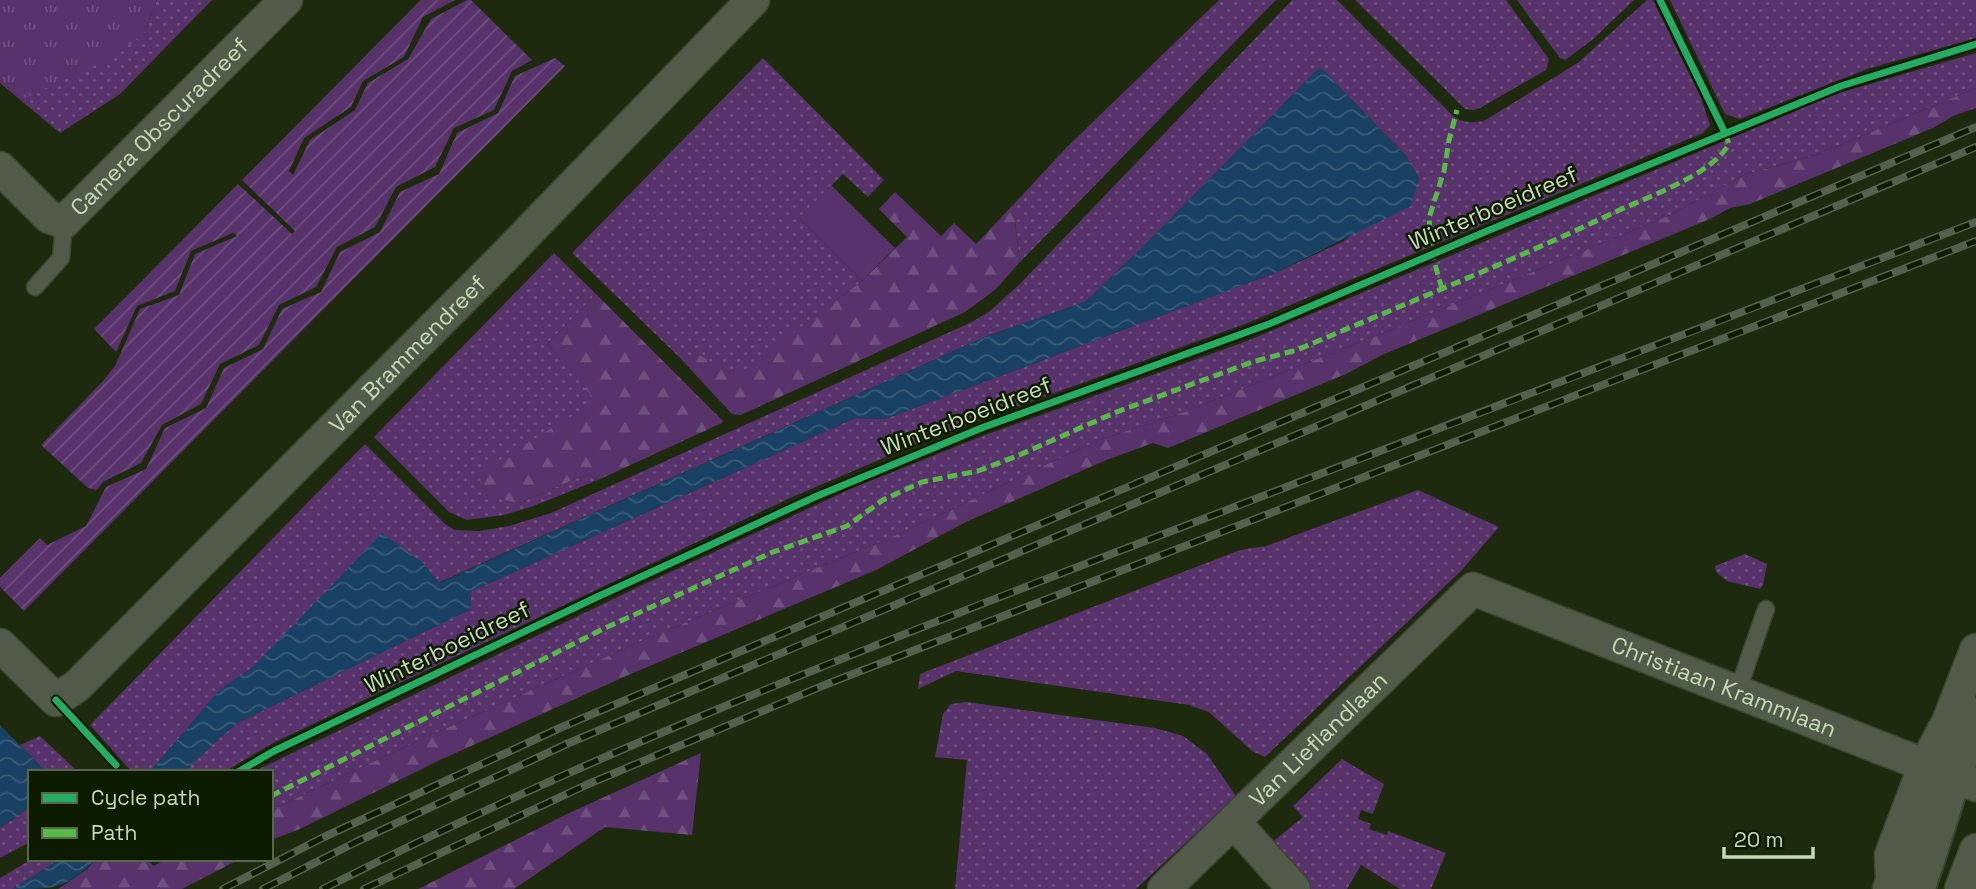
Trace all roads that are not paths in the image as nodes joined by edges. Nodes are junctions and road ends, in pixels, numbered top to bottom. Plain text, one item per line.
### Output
1 (286, 0) edge
2 (753, 0) edge
3 (0, 168) edge
4 (64, 222) junction
5 (35, 287) dead end
6 (1473, 589) joint
7 (1766, 609) dead end
8 (0, 645) edge
9 (1976, 650) edge
10 (1737, 693) junction
11 (1976, 717) edge
12 (1957, 778) edge
13 (1234, 822) junction
14 (1976, 850) edge
15 (1912, 881) edge
16 (1164, 889) edge
17 (1294, 889) edge
18 (1961, 889) edge

1 - 4 street, Camera Obscuradreef
2 - 8 street, Van Brammendreef
3 - 4 street, Camera Obscuradreef
4 - 5 lane
6 - 10 street, Christiaan Krammlaan
6 - 13 street, Van Lieflandlaan
7 - 10 lane
9 - 12 street
10 - 12 street, Christiaan Krammlaan
11 - 12 street
12 - 15 street
12 - 15 street
13 - 16 street, Van Lieflandlaan
13 - 17 street
14 - 18 street

